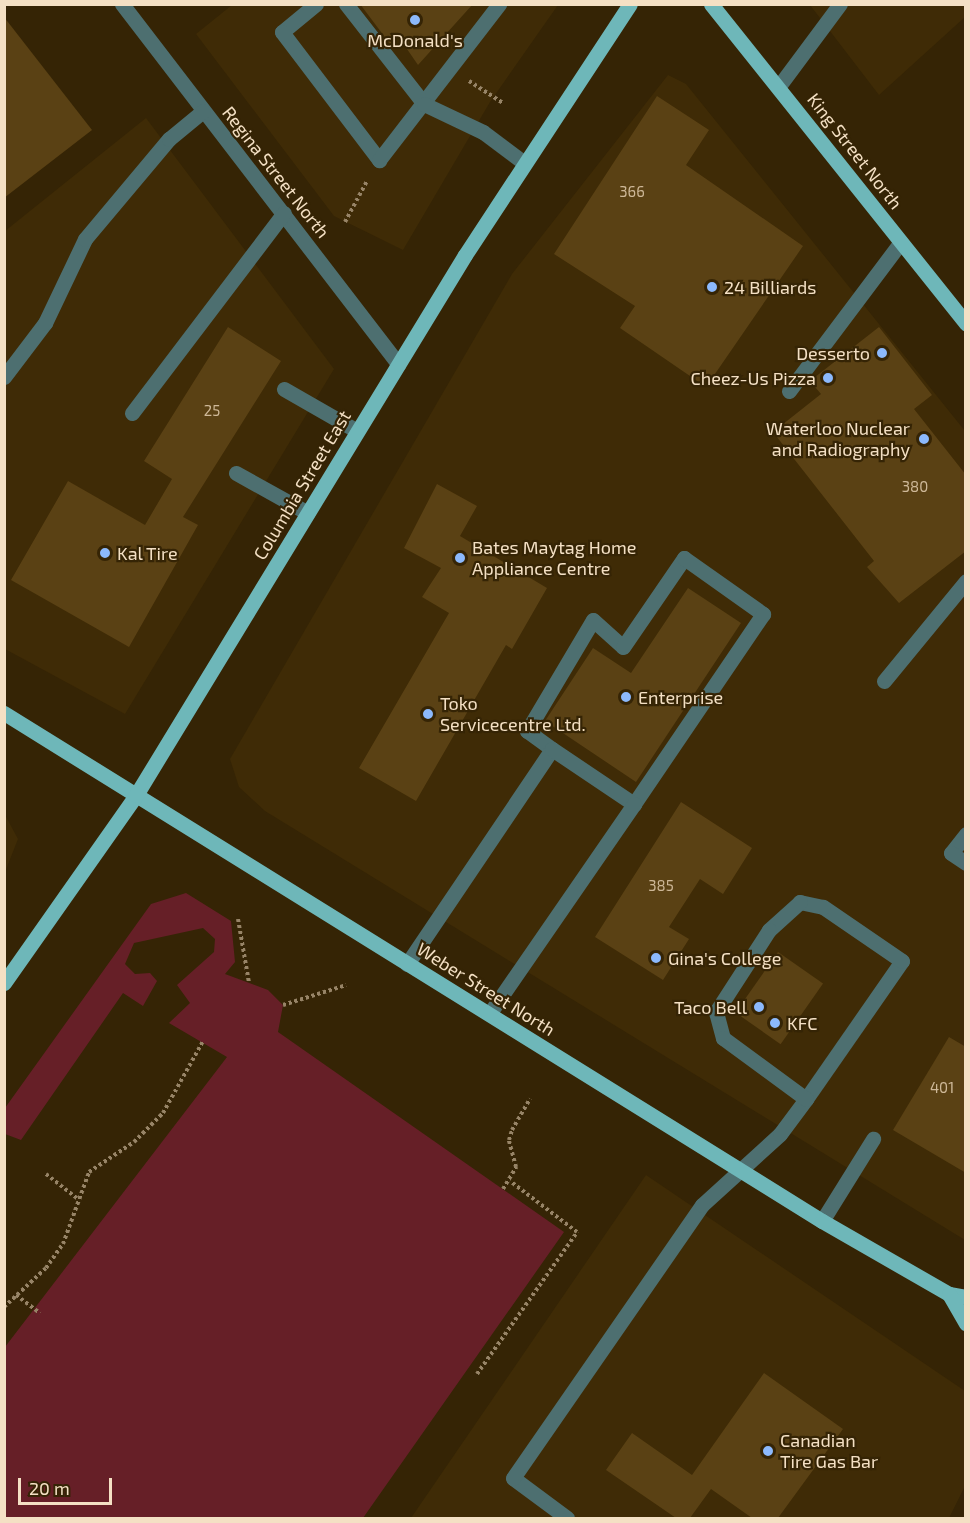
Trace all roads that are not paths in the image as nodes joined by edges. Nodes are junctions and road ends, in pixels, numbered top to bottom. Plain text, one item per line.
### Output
1 (122, 4) edge
2 (316, 4) edge
3 (346, 4) edge
4 (498, 4) edge
5 (630, 4) edge
6 (711, 4) edge
7 (840, 4) edge
8 (779, 86) junction
9 (424, 104) junction
10 (203, 111) junction
11 (523, 162) junction
12 (284, 213) junction
13 (901, 242) junction
14 (966, 324) edge
15 (398, 364) junction
16 (4, 377) edge
17 (284, 389) dead end
18 (789, 391) dead end
19 (132, 413) dead end
20 (357, 431) junction
21 (236, 473) dead end
22 (308, 513) junction
23 (966, 581) edge
24 (884, 681) dead end
25 (4, 713) edge
26 (552, 749) junction
27 (136, 795) junction
28 (634, 804) junction
29 (966, 834) edge
30 (966, 863) edge
31 (408, 964) junction
32 (4, 983) edge
33 (489, 1014) junction
34 (806, 1099) junction
35 (873, 1139) dead end
36 (740, 1171) junction
37 (822, 1221) junction
38 (949, 1294) junction
39 (966, 1297) edge
40 (966, 1323) edge
41 (567, 1518) edge

1 - 10 street, Regina Street North
2 - 9 street
3 - 9 street
4 - 9 street
5 - 11 main road, Columbia Street East
6 - 8 main road, King Street North
7 - 8 street
8 - 13 main road, King Street North
9 - 11 street
10 - 12 street, Regina Street North
10 - 16 street
11 - 15 main road, Columbia Street East
12 - 15 street, Regina Street North
12 - 19 street
13 - 14 main road, King Street North
13 - 18 street
15 - 20 main road, Columbia Street East
17 - 20 street
20 - 22 main road, Columbia Street East
21 - 22 street
22 - 27 main road, Columbia Street East
23 - 24 street
25 - 27 main road, Weber Street North
26 - 28 street
26 - 28 street
26 - 31 street
27 - 31 main road, Weber Street North
27 - 32 main road, Columbia Street East
28 - 33 street
29 - 30 street
31 - 33 main road, Weber Street North
33 - 36 main road, Weber Street North
34 - 34 street
34 - 36 street
35 - 37 street
36 - 37 main road, Weber Street North
36 - 41 street
37 - 38 main road, Weber Street North
38 - 39 main road, Weber Street North
38 - 40 main road, Weber Street North

